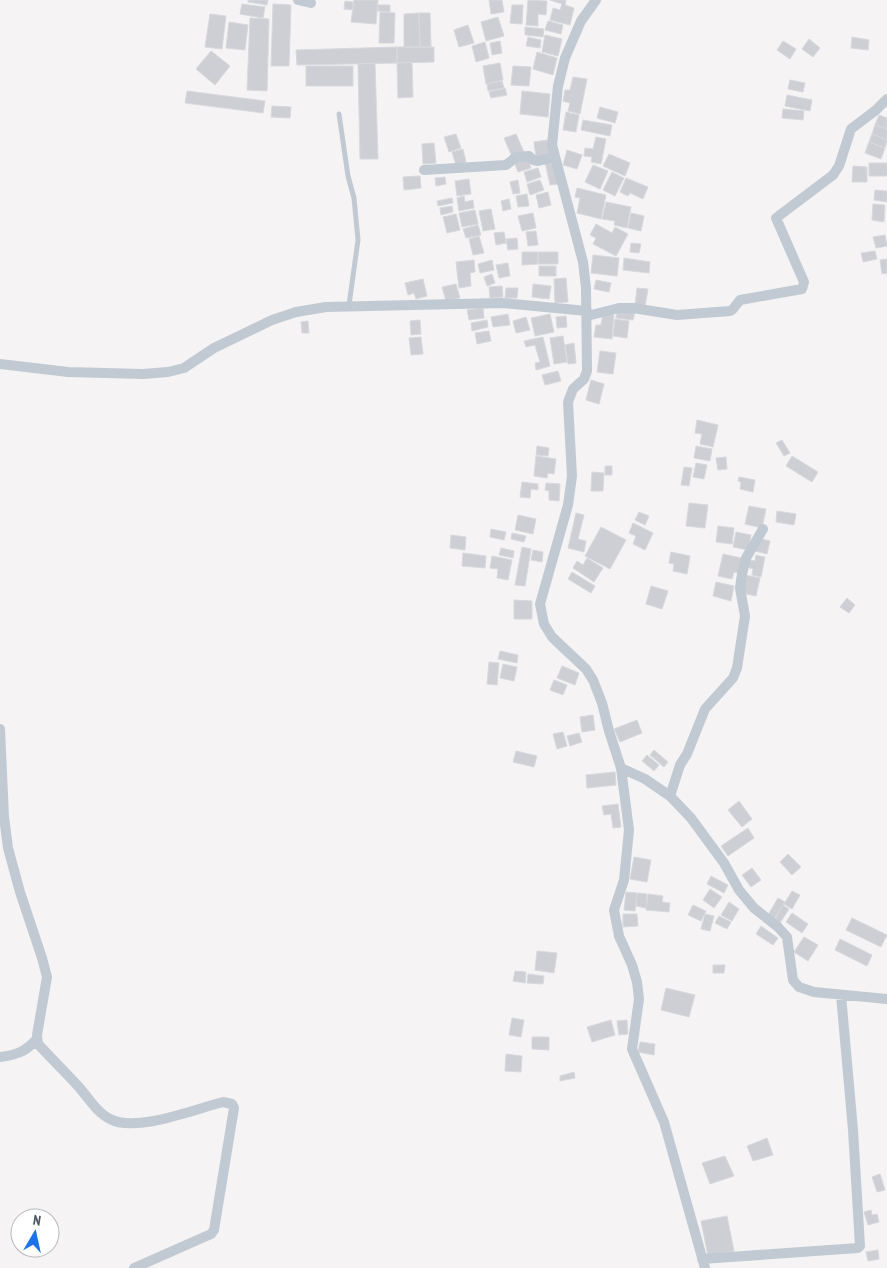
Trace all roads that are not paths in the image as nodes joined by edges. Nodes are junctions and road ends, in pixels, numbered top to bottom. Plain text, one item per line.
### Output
1 (298, 0) edge
2 (596, 0) edge
3 (311, 3) dead end
4 (887, 99) edge
5 (339, 114) dead end
6 (556, 157) junction
7 (424, 170) dead end
8 (349, 305) junction
9 (586, 314) junction
10 (0, 364) edge
11 (763, 529) dead end
12 (0, 729) edge
13 (621, 768) junction
14 (670, 796) junction
15 (841, 995) junction
16 (887, 999) edge
17 (36, 1040) junction
18 (0, 1057) edge
19 (704, 1264) edge
20 (134, 1268) edge

1 - 3 street
2 - 6 street
4 - 9 street
5 - 8 lane
6 - 7 street
6 - 9 street
8 - 9 street
8 - 10 street
9 - 13 street
11 - 14 street
12 - 17 street
13 - 14 street
13 - 19 street
14 - 15 street
15 - 16 street
15 - 19 street
17 - 18 street
17 - 20 street

